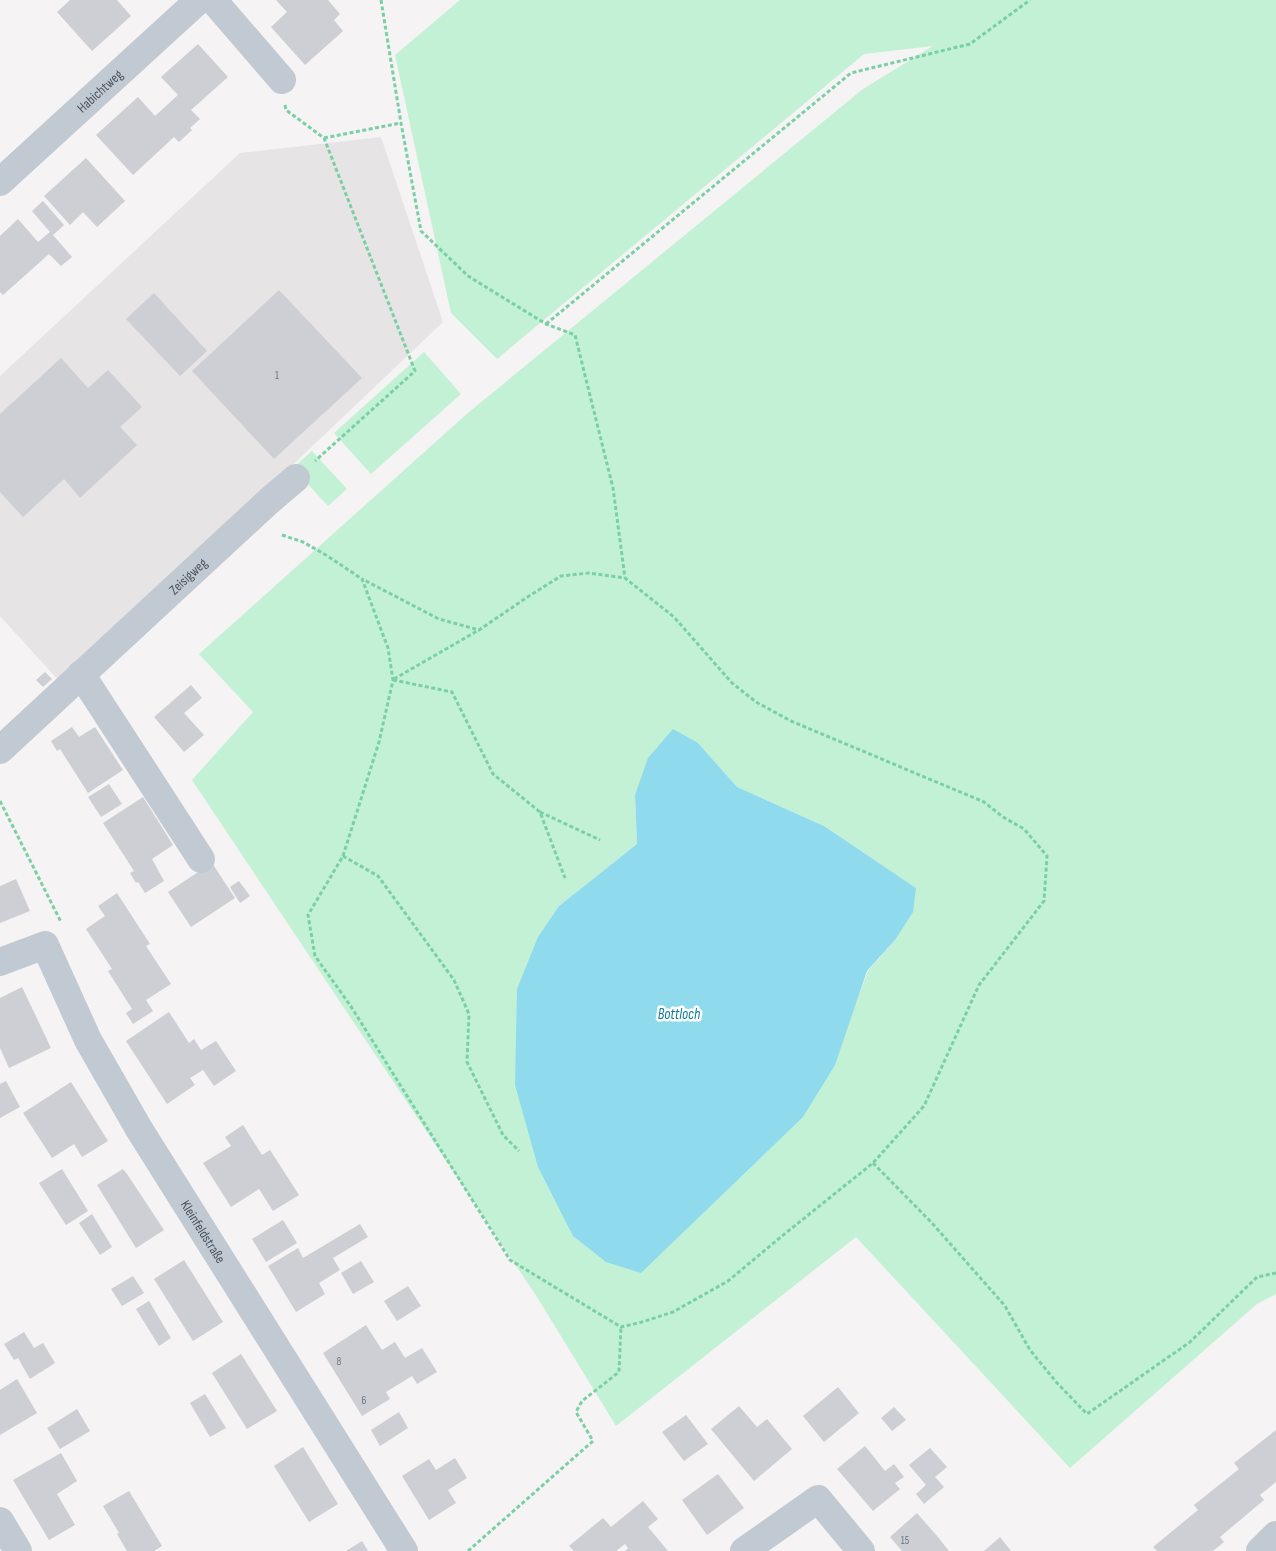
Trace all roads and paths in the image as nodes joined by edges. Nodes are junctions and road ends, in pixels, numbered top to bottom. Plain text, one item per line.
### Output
1 (199, 0) edge
2 (213, 0) edge
3 (382, 0) edge
4 (1030, 0) edge
5 (282, 80) dead end
6 (286, 110) dead end
7 (401, 123) junction
8 (324, 138) junction
9 (0, 182) edge
10 (546, 324) junction
11 (296, 478) joint
12 (282, 535) dead end
13 (626, 578) junction
14 (362, 579) junction
15 (479, 630) junction
16 (81, 674) junction
17 (394, 680) junction
18 (0, 750) edge
19 (0, 801) edge
20 (540, 812) junction
21 (600, 840) dead end
22 (343, 856) junction
23 (201, 859) dead end
24 (565, 878) dead end
25 (45, 944) junction
26 (0, 962) edge
27 (519, 1151) dead end
28 (873, 1163) junction
29 (1276, 1273) edge
30 (621, 1327) junction
31 (0, 1521) edge
32 (1276, 1535) edge
33 (18, 1551) edge
34 (404, 1551) edge
35 (468, 1551) edge
36 (744, 1551) edge
37 (861, 1551) edge
38 (1260, 1551) edge

1 - 9 street, Habichtweg
2 - 5 street
3 - 7 path
4 - 10 path
6 - 8 path
7 - 8 path
7 - 10 path
8 - 11 path
10 - 13 path
11 - 16 street, Zeisigweg
12 - 14 path
13 - 15 path
13 - 28 path
14 - 15 path
14 - 17 path
15 - 17 path
16 - 18 street, Zeisigweg
16 - 23 street
17 - 20 path
17 - 22 path
19 - 25 path
20 - 21 path
20 - 24 path
22 - 27 path
22 - 30 path
25 - 26 street
25 - 34 street, Kleinfeldstraße
28 - 29 path
28 - 30 path
30 - 35 path
31 - 33 street
32 - 38 street
36 - 37 street

